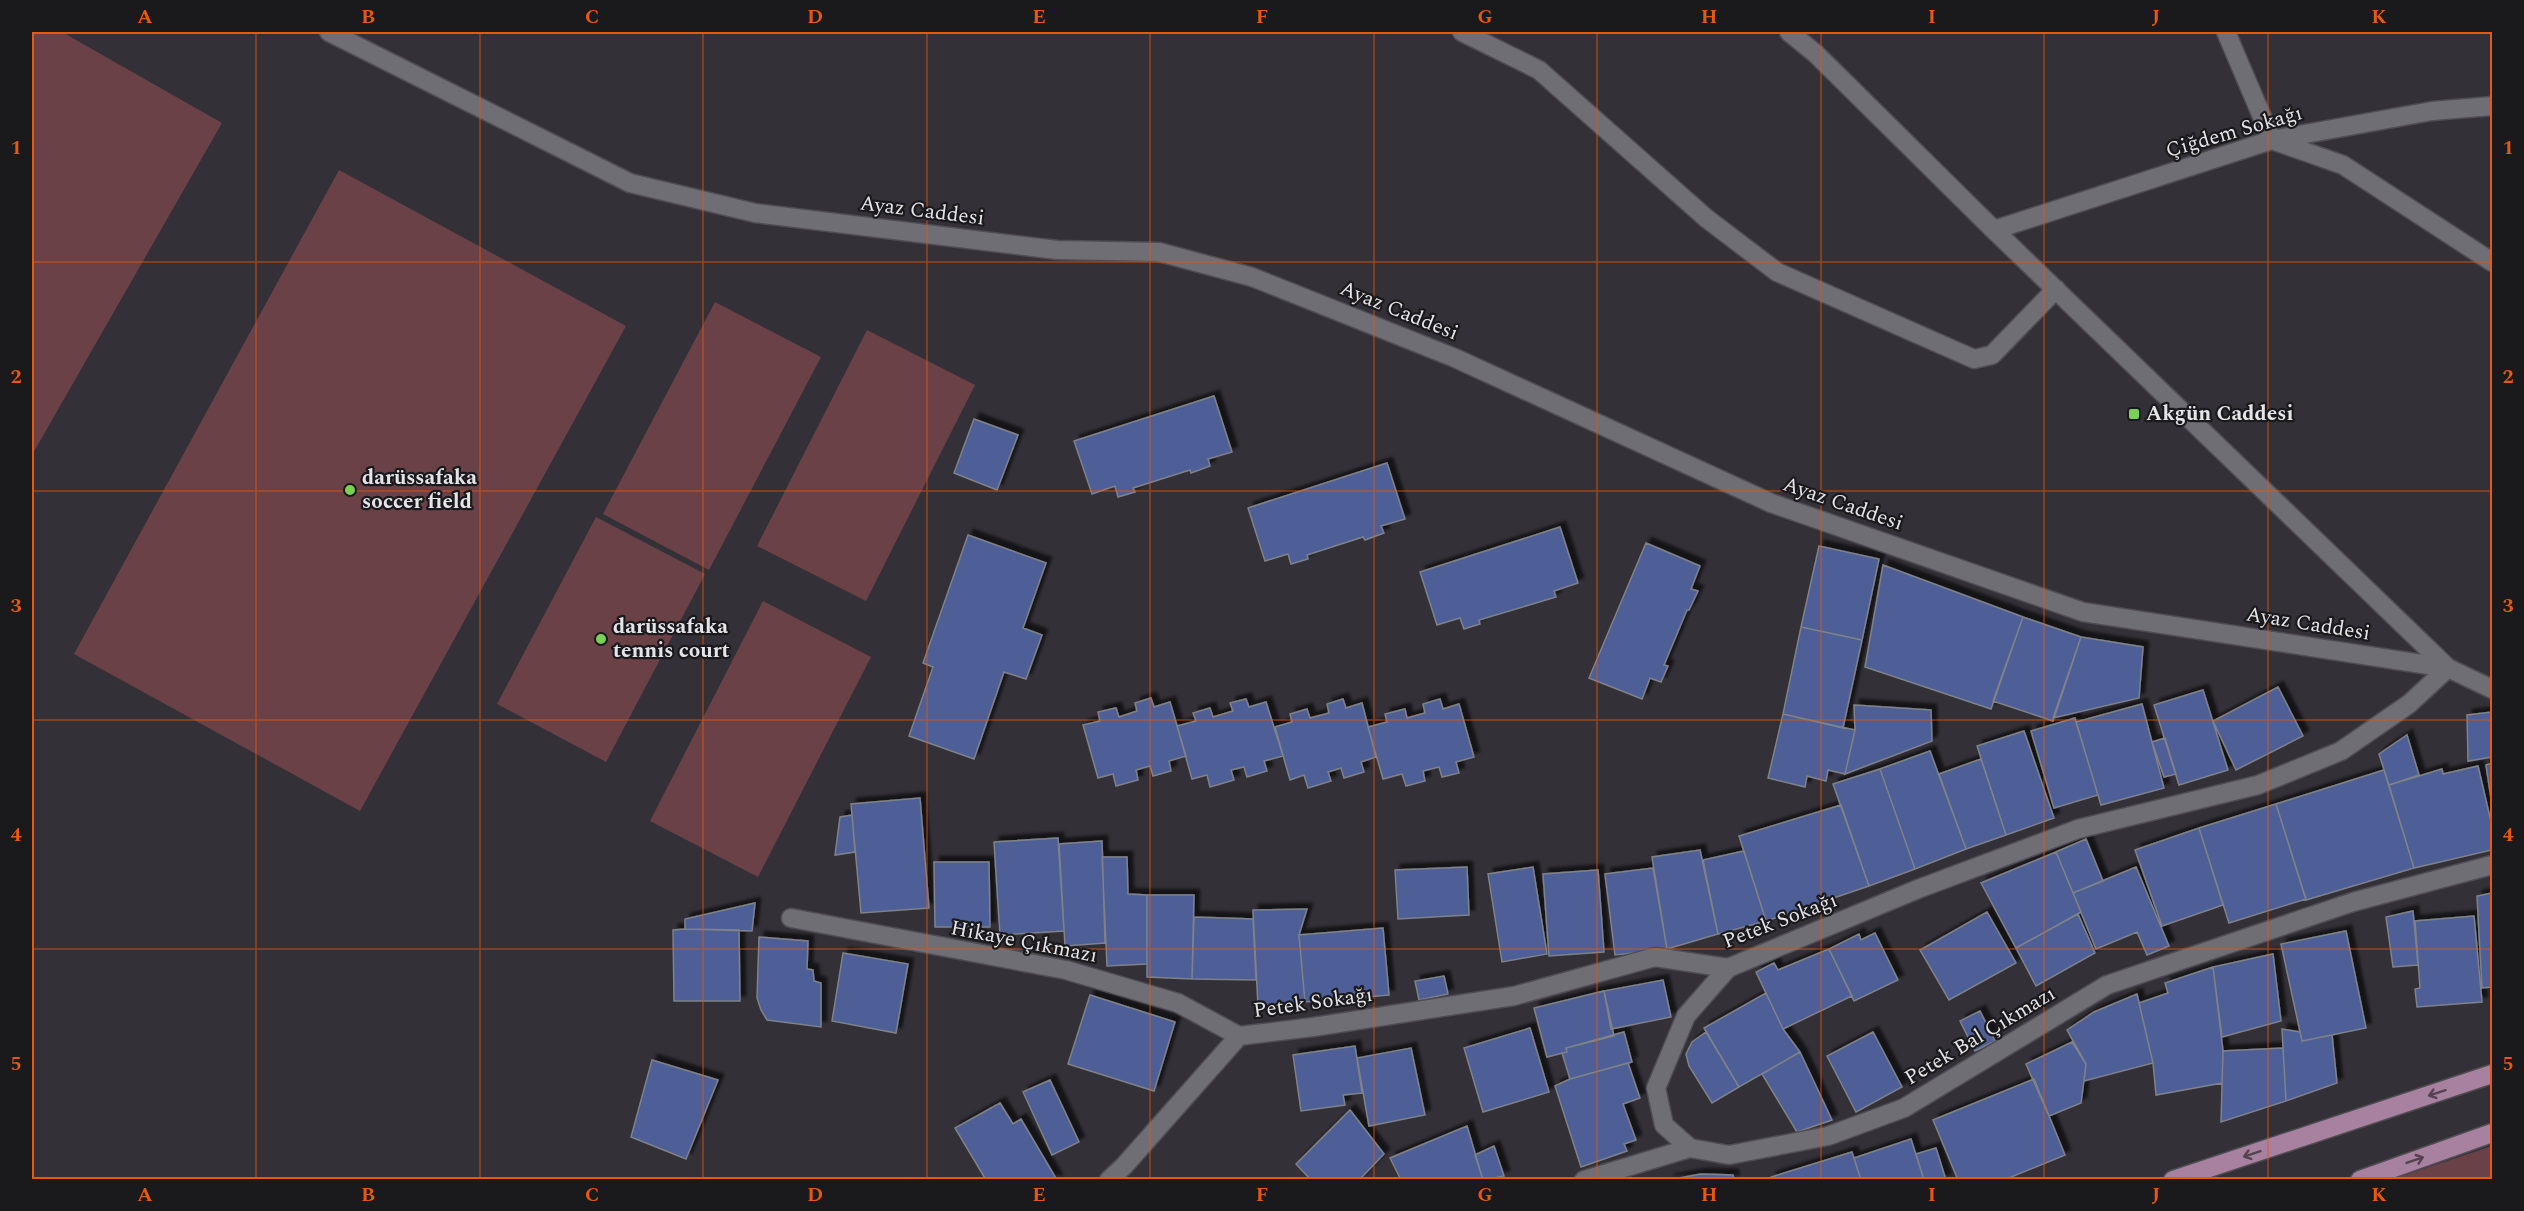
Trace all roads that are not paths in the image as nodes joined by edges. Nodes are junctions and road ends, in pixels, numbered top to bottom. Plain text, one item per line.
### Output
1 (329, 32) edge
2 (1462, 32) edge
3 (1789, 32) edge
4 (2224, 33) edge
5 (2493, 106) edge
6 (2272, 140) junction
7 (1994, 230) junction
8 (2493, 262) edge
9 (2056, 289) junction
10 (2448, 668) junction
11 (2493, 689) edge
12 (2493, 866) edge
13 (791, 918) dead end
14 (1728, 968) junction
15 (1239, 1036) junction
16 (2493, 1074) edge
17 (2493, 1133) edge
18 (1690, 1148) junction
19 (1109, 1179) edge
20 (1584, 1179) edge
21 (2173, 1179) edge
22 (2360, 1179) edge

1 - 10 street, Ayaz Caddesi
2 - 9 street
3 - 7 street
4 - 6 street
5 - 6 street, Çiğdem Sokağı
6 - 7 street, Çiğdem Sokağı
6 - 8 street
7 - 9 street
9 - 10 street
10 - 11 street
10 - 14 street, Petek Sokağı
12 - 18 street, Petek Bal Çıkmazı
13 - 15 street, Hikaye Çıkmazı
14 - 15 street, Petek Sokağı
14 - 18 street
15 - 19 street, Petek Sokağı
16 -> 21 main road
22 -> 17 main road
18 - 20 street

